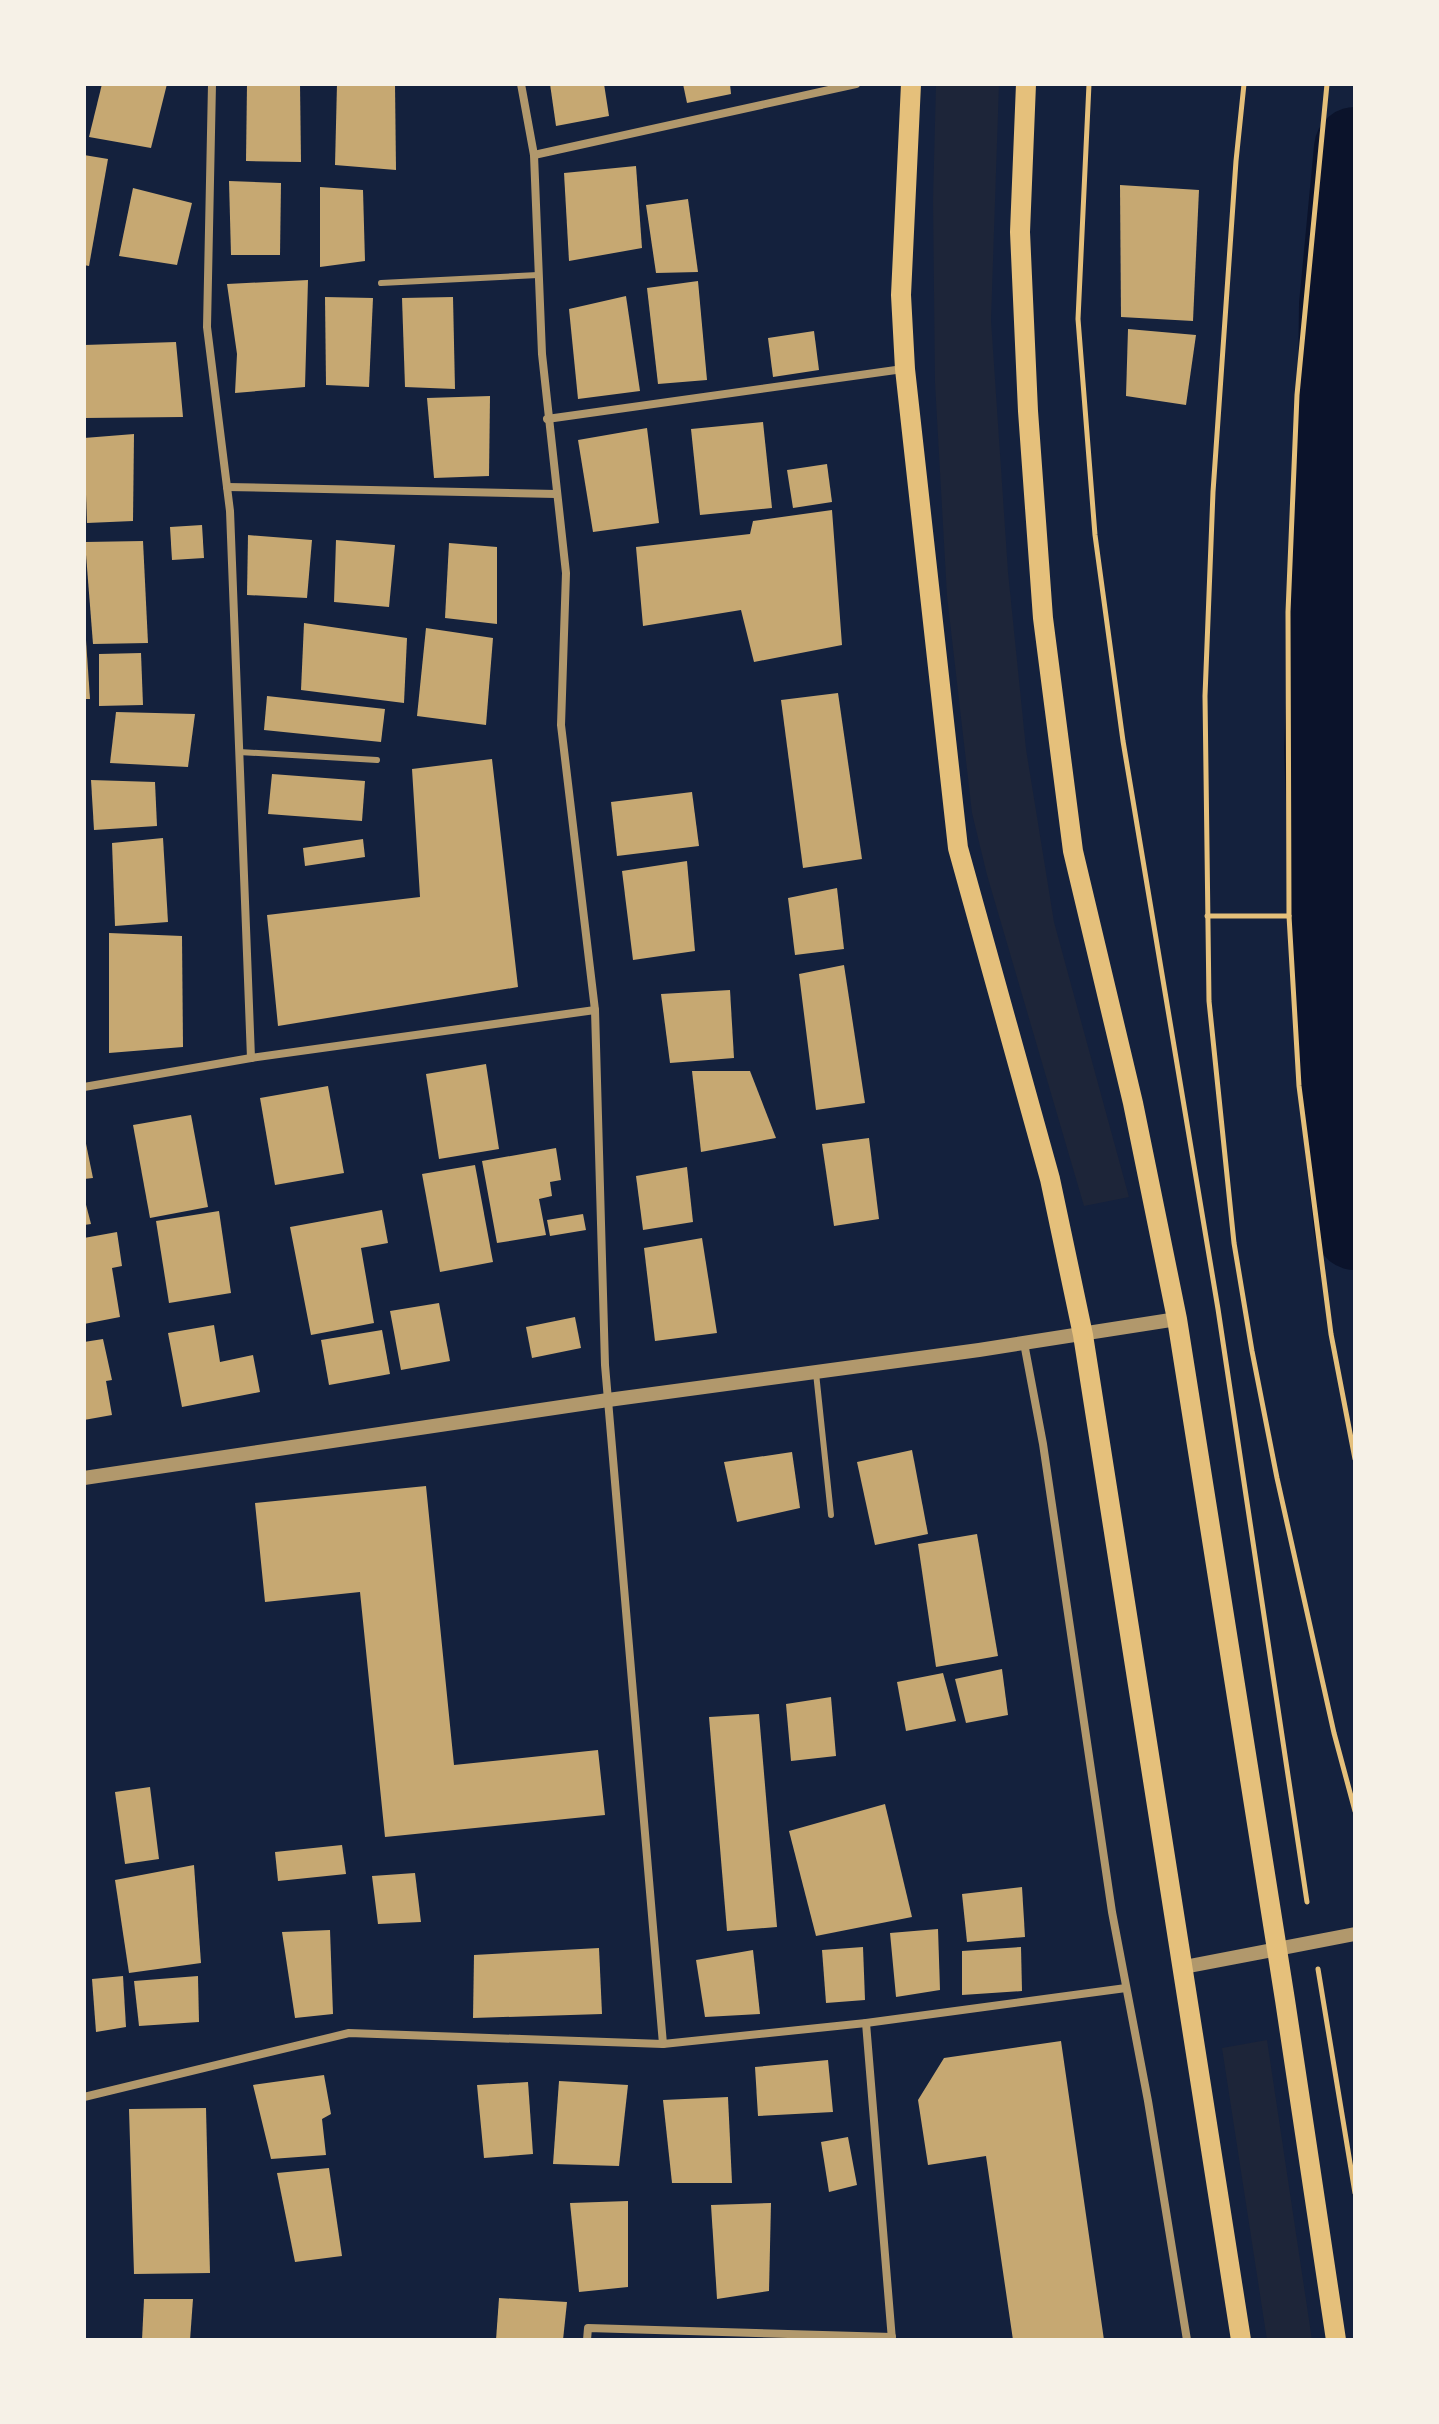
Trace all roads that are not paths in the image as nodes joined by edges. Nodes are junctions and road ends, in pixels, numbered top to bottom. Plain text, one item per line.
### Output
1 (212, 84) edge
2 (521, 84) edge
3 (856, 84) edge
4 (911, 84) edge
5 (1026, 84) edge
6 (534, 155) junction
7 (538, 275) junction
8 (381, 283) dead end
9 (905, 369) junction
10 (547, 419) junction
11 (227, 487) junction
12 (556, 494) junction
13 (239, 752) junction
14 (377, 760) dead end
15 (595, 1010) junction
16 (251, 1058) junction
17 (84, 1087) edge
18 (1177, 1319) junction
19 (1083, 1335) junction
20 (1024, 1343) junction
21 (816, 1373) junction
22 (608, 1400) junction
23 (84, 1478) edge
24 (831, 1515) dead end
25 (1355, 1934) edge
26 (1278, 1950) junction
27 (1184, 1967) junction
28 (1126, 1988) junction
29 (866, 2023) junction
30 (663, 2044) junction
31 (84, 2097) edge
32 (892, 2338) edge
33 (587, 2340) edge
34 (1187, 2340) edge
35 (1241, 2340) edge
36 (1336, 2340) edge

1 - 11 street
2 - 6 street
3 - 6 street
4 - 9 main road
5 - 18 main road
6 - 7 street
7 - 8 lane
7 - 10 street
9 - 10 street
9 - 19 main road
10 - 12 street
11 - 12 street
11 - 13 street
12 - 15 street
13 - 14 lane
13 - 16 street
15 - 16 street
15 - 22 street
16 - 17 street
18 - 19 street
18 - 26 main road
19 - 20 street
19 - 27 main road
20 - 21 street
20 - 28 street
21 - 22 street
21 - 24 lane
22 - 23 street
22 - 30 street
25 - 26 street
26 - 27 street
26 - 36 main road
27 - 35 main road
28 - 29 street
28 - 34 street
29 - 30 street
29 - 32 street
30 - 31 street
32 - 33 street

